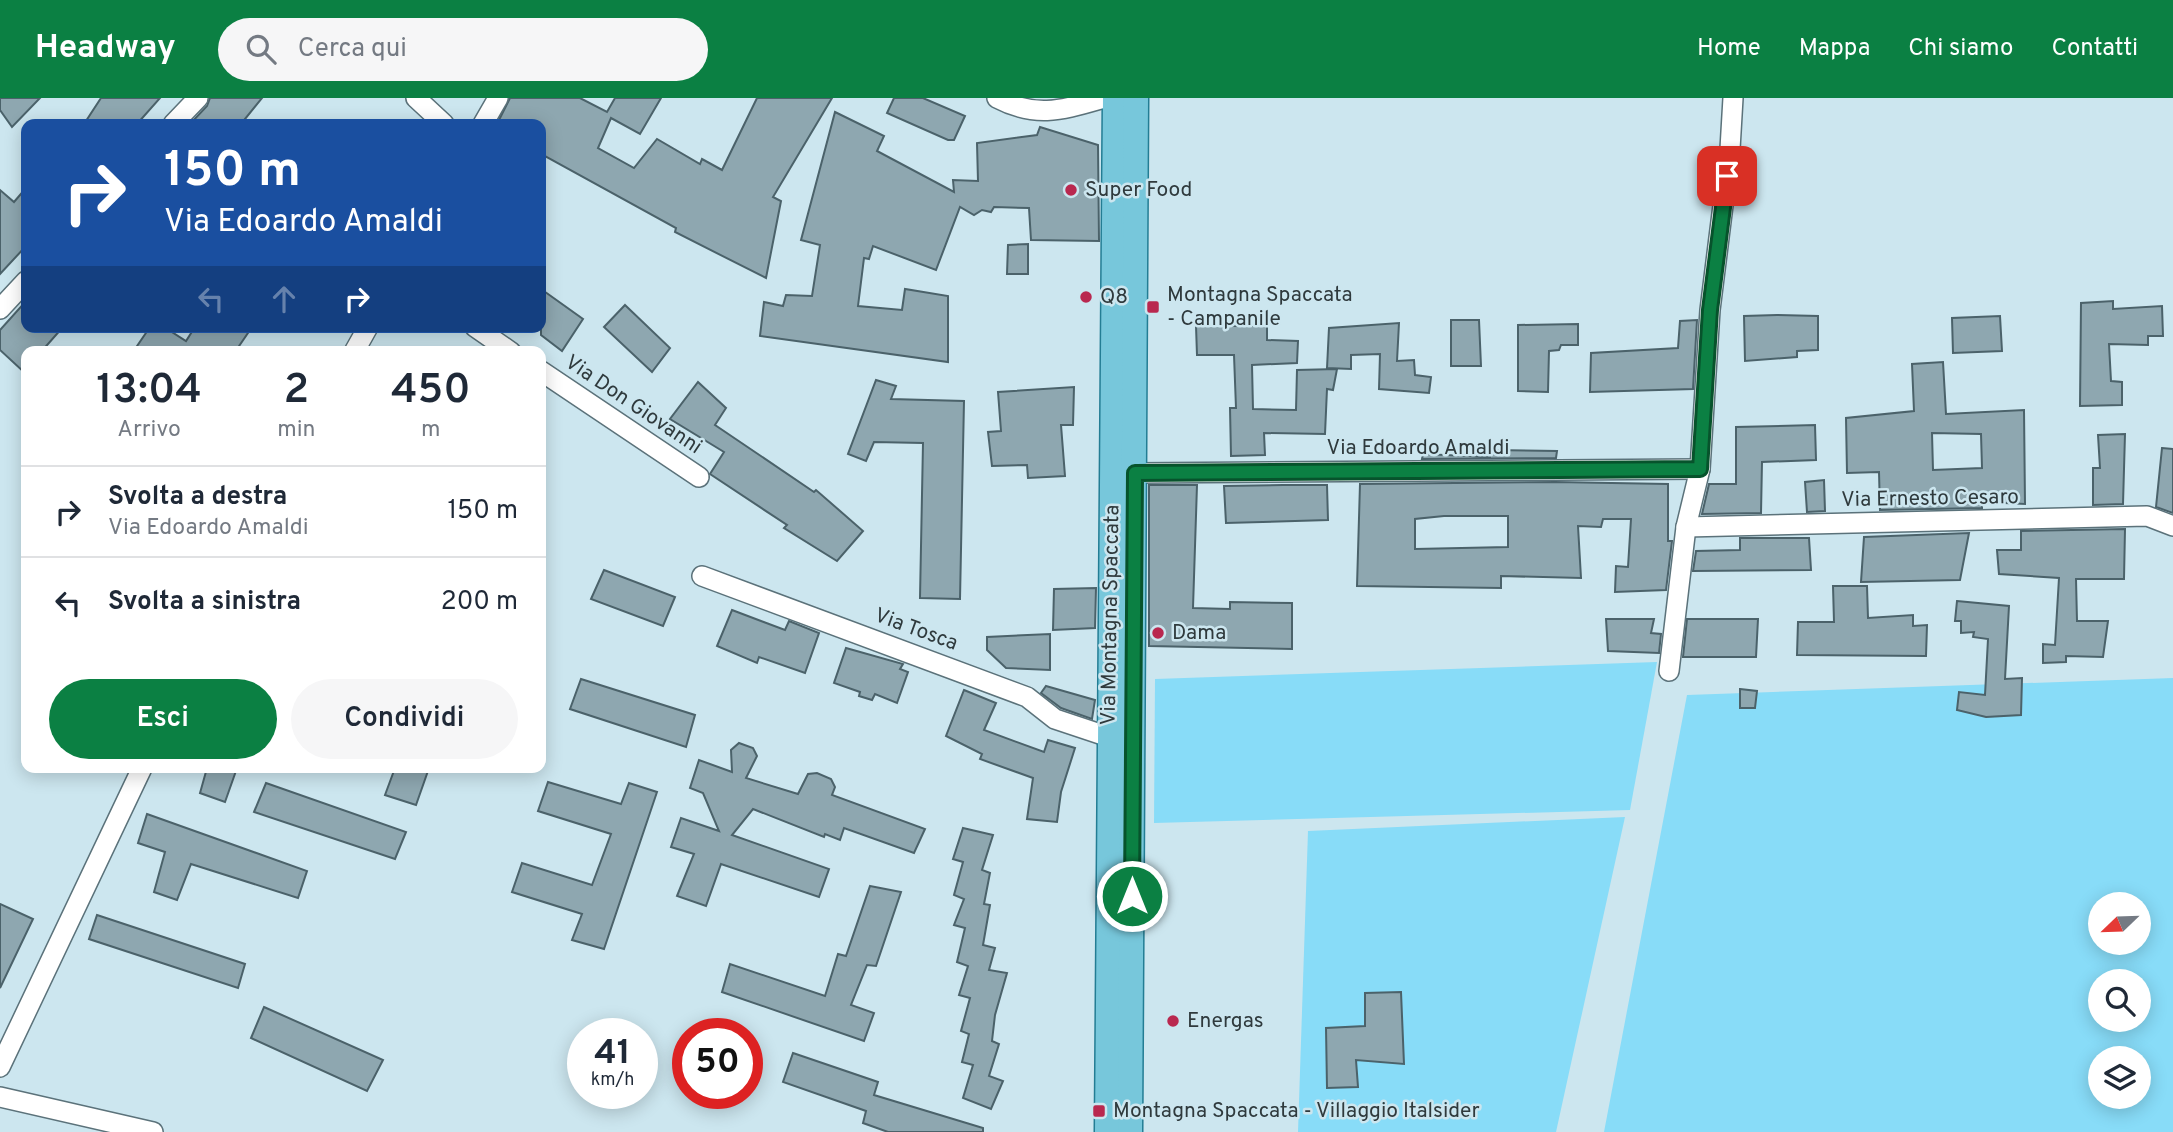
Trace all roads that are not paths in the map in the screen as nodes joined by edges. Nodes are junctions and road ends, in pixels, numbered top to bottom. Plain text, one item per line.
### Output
1 (198, 98) edge
2 (416, 98) edge
3 (498, 98) edge
4 (997, 98) edge
5 (1104, 98) edge
6 (1115, 98) edge
7 (1136, 98) edge
8 (1733, 98) edge
9 (178, 119) edge
10 (439, 119) edge
11 (486, 119) edge
12 (21, 286) edge
13 (0, 309) edge
14 (484, 333) edge
15 (502, 346) edge
16 (546, 374) edge
17 (1700, 469) junction
18 (1135, 473) junction
19 (699, 477) dead end
20 (2173, 526) edge
21 (1686, 527) junction
22 (702, 576) dead end
23 (1669, 671) dead end
24 (1109, 737) junction
25 (140, 773) edge
26 (0, 1067) edge
27 (0, 1097) edge
28 (153, 1132) edge
29 (1107, 1132) edge
30 (1130, 1132) edge

1 - 9 street
2 - 10 street
3 - 11 street
4 - 5 street
6 - 24 main road, Via Montagna Spaccata
7 - 18 main road, Via Montagna Spaccata
8 - 17 street
12 - 13 street
14 - 15 street
16 - 19 street, Via Don Giovanni
17 - 18 street, Via Edoardo Amaldi
17 - 21 street
18 - 30 main road, Via Montagna Spaccata
20 - 21 street, Via Ernesto Cesaro
21 - 23 street
22 - 24 street, Via Tosca
24 - 29 main road, Via Montagna Spaccata
25 - 26 street
27 - 28 street

